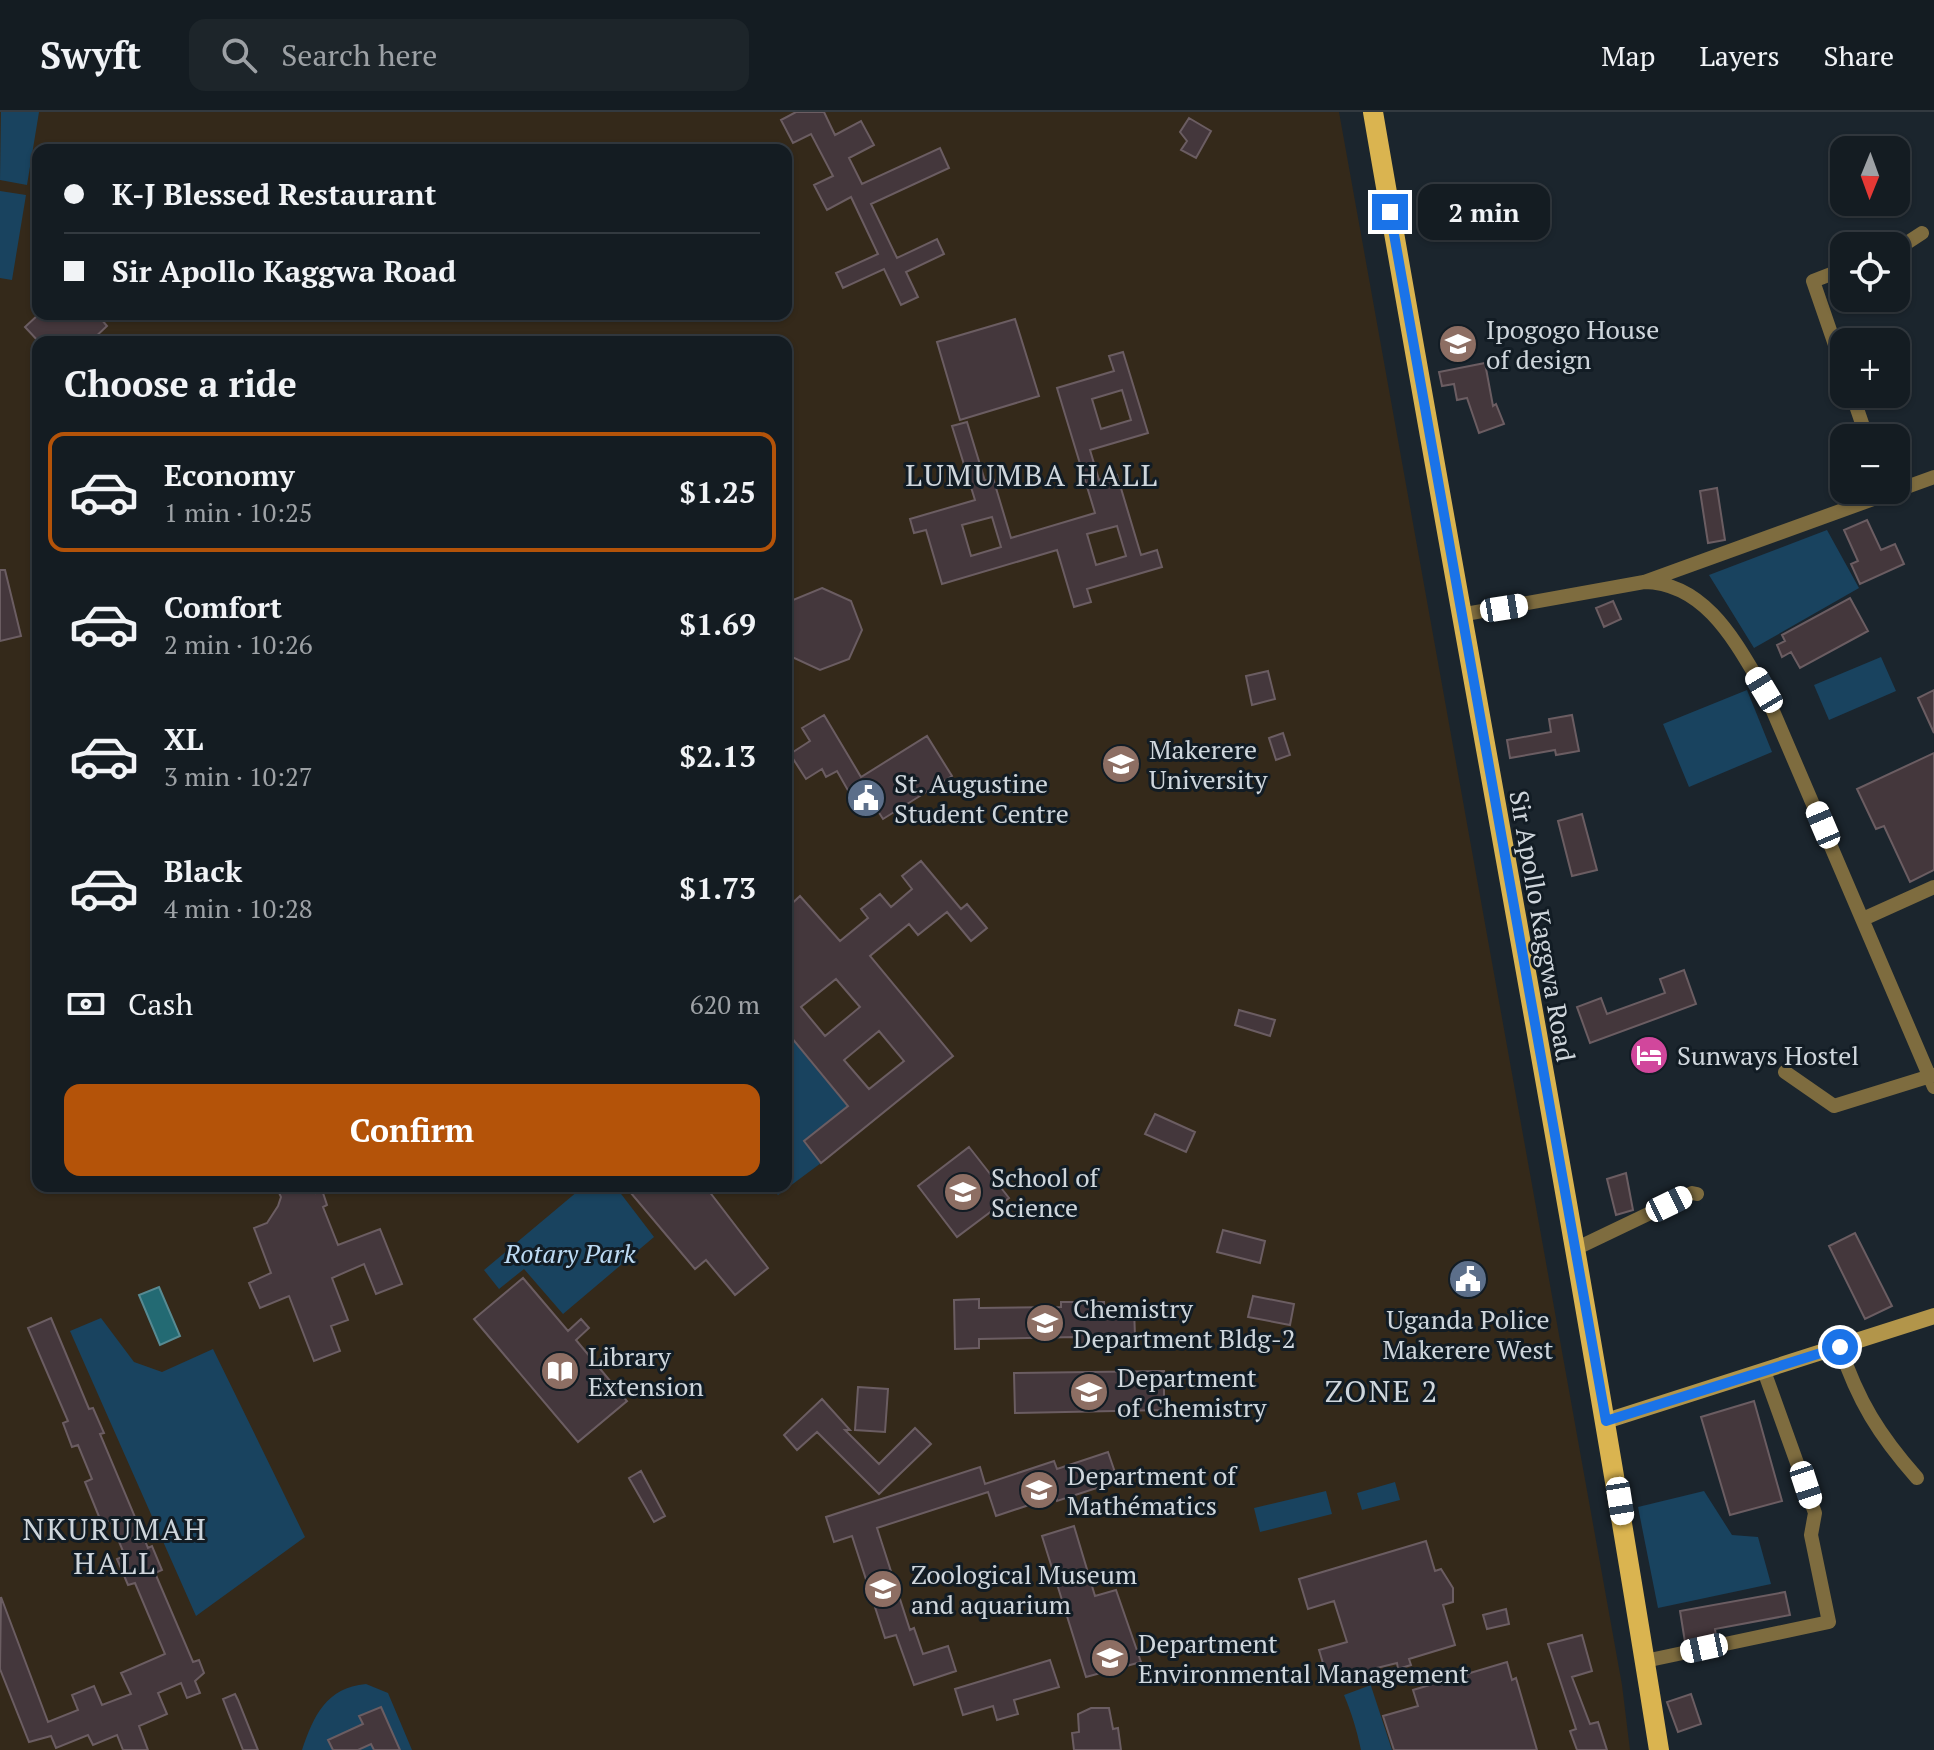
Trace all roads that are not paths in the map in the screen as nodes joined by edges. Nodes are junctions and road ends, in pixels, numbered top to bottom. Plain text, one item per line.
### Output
1 (1373, 112) edge
2 (1922, 233) dead end
3 (1910, 241) edge
4 (1830, 274) edge
5 (1830, 330) edge
6 (1934, 477) edge
7 (1910, 484) edge
8 (1854, 504) edge
9 (1644, 582) junction
10 (1460, 615) junction
11 (1934, 887) edge
12 (1863, 919) junction
13 (1785, 1072) dead end
14 (1933, 1079) edge
15 (1697, 1194) dead end
16 (1575, 1249) junction
17 (1934, 1316) edge
18 (1840, 1347) junction
19 (1764, 1371) junction
20 (1606, 1421) junction
21 (1917, 1478) dead end
22 (1645, 1661) junction
23 (1659, 1750) edge

1 - 10 main road, Sir Apollo Kaggwa Road
2 - 3 street
4 - 5 street
6 - 7 street
8 - 9 street
9 - 10 street
9 - 12 street
10 - 16 main road, Sir Apollo Kaggwa Road
11 - 12 street
12 - 14 street
13 - 14 street
15 - 16 street
16 - 20 main road, Sir Apollo Kaggwa Road
17 - 18 street
18 - 19 street
18 - 21 street
19 - 20 street
19 - 22 street
20 - 22 main road, Sir Apollo Kaggwa Road
22 - 23 main road, Sir Apollo Kaggwa Road

